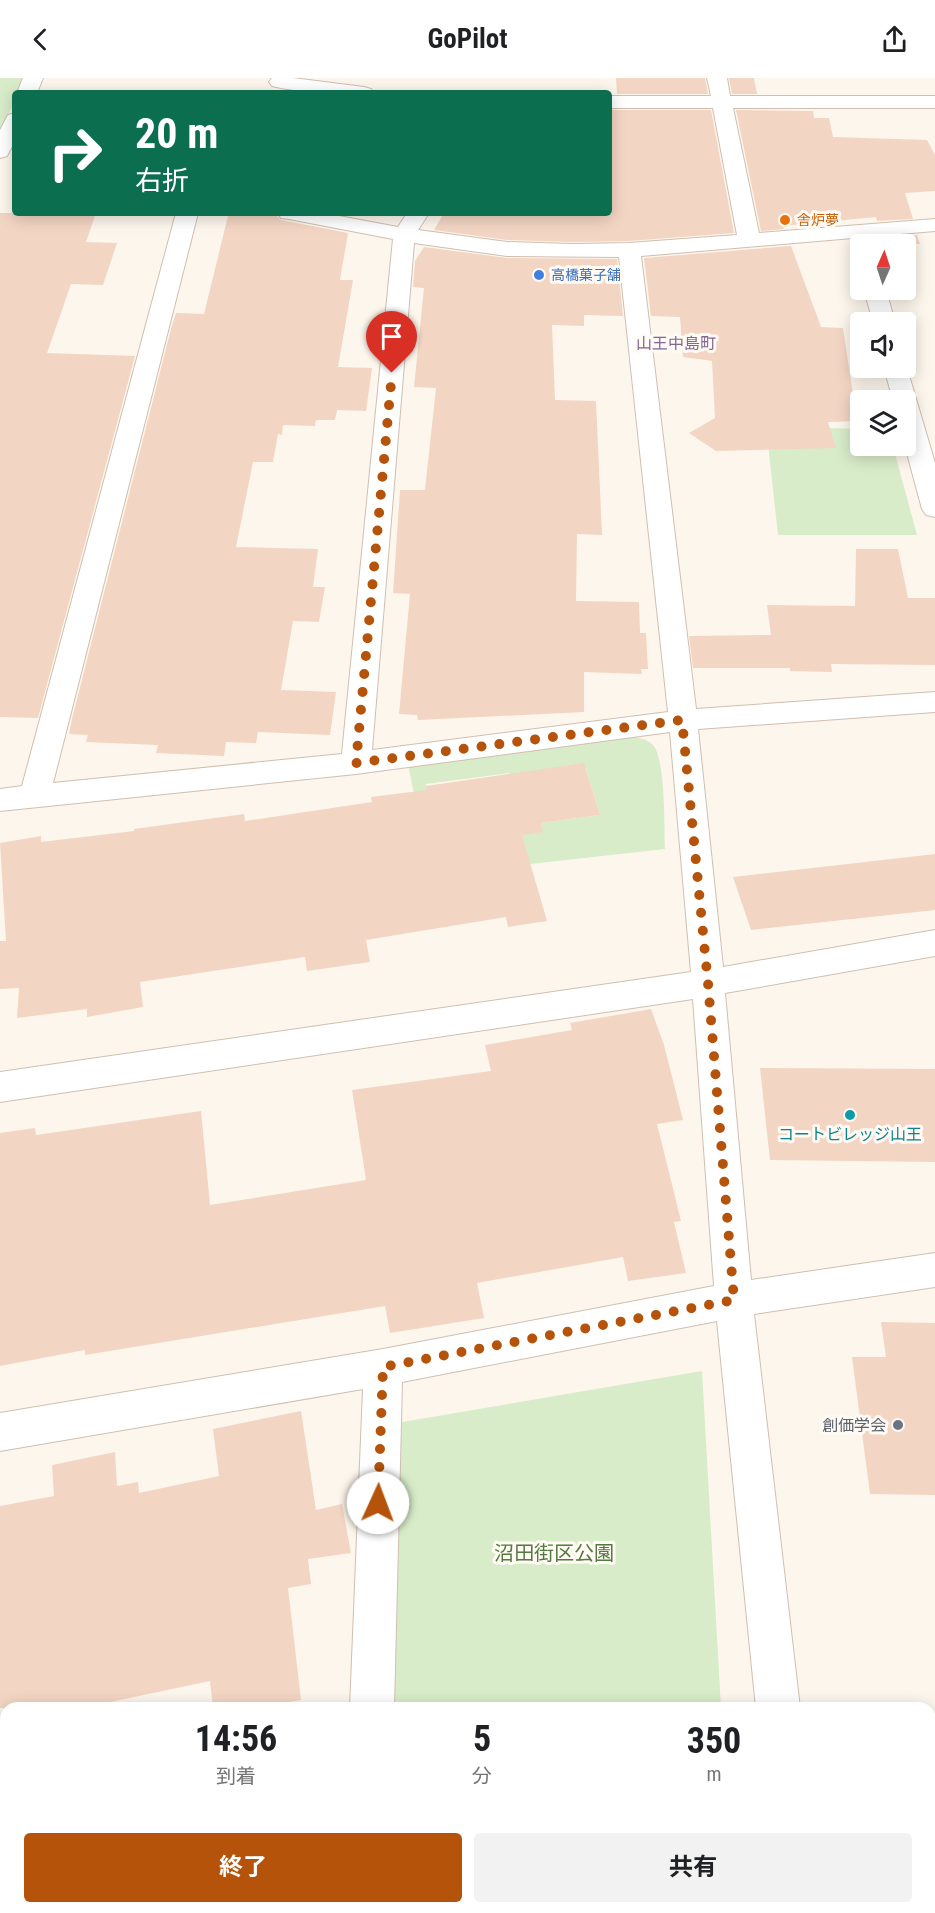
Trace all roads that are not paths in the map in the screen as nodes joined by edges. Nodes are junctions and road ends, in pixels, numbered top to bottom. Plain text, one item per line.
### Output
1 (717, 78) edge
2 (278, 84) edge
3 (335, 90) edge
4 (612, 102) edge
5 (721, 102) junction
6 (935, 102) edge
7 (12, 126) edge
8 (0, 152) edge
9 (186, 216) edge
10 (305, 216) edge
11 (416, 216) edge
12 (935, 225) edge
13 (884, 234) edge
14 (404, 235) junction
15 (850, 238) edge
16 (749, 239) junction
17 (629, 250) junction
18 (916, 439) edge
19 (935, 509) edge
20 (935, 702) edge
21 (682, 720) junction
22 (356, 763) junction
23 (35, 795) junction
24 (0, 800) edge
25 (935, 943) edge
26 (708, 983) junction
27 (0, 1087) edge
28 (935, 1270) edge
29 (734, 1300) junction
30 (383, 1367) junction
31 (0, 1432) edge
32 (372, 1702) edge
33 (777, 1702) edge

1 - 5 street
2 - 3 street
4 - 5 street
5 - 6 street
5 - 16 street
7 - 8 street
9 - 23 street
10 - 14 street
11 - 14 street
12 - 13 street
14 - 17 street
14 - 22 street
15 - 16 street
16 - 17 street
17 - 21 street
18 - 19 street
20 - 21 street
21 - 22 street
21 - 26 street
22 - 23 street
23 - 24 street
25 - 26 street
26 - 27 street
26 - 29 street
28 - 29 street
29 - 30 street
29 - 33 street
30 - 31 street
30 - 32 street

